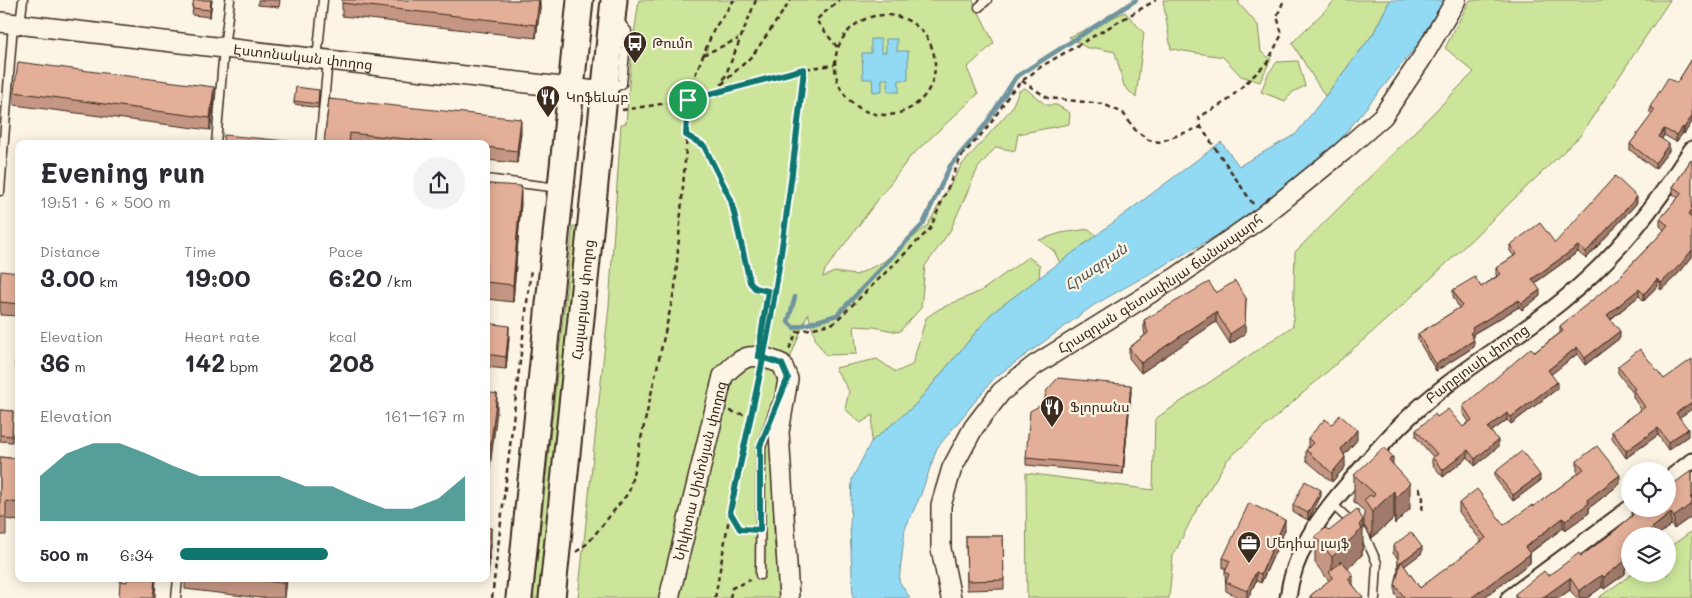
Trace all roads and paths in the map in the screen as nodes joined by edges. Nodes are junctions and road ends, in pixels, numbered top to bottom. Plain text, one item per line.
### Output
1 (23, 0) edge
2 (230, 0) edge
3 (323, 0) edge
4 (580, 0) edge
5 (734, 0) edge
6 (756, 0) edge
7 (791, 0) edge
8 (839, 0) edge
9 (987, 0) edge
10 (1156, 0) edge
11 (1284, 0) edge
12 (1456, 0) edge
13 (613, 7) edge
14 (979, 7) dead end
15 (11, 23) edge
16 (740, 38) junction
17 (837, 47) junction
18 (224, 48) junction
19 (703, 55) junction
20 (322, 60) junction
21 (834, 65) junction
22 (804, 69) junction
23 (1022, 82) junction
24 (571, 89) junction
25 (688, 100) junction
26 (612, 101) junction
27 (1201, 128) junction
28 (686, 135) junction
29 (216, 140) edge
30 (320, 140) edge
31 (1692, 149) edge
32 (490, 179) edge
33 (561, 188) junction
34 (0, 191) edge
35 (1255, 205) dead end
36 (532, 262) dead end
37 (768, 291) junction
38 (775, 293) junction
39 (797, 332) dead end
40 (758, 356) junction
41 (788, 378) junction
42 (1692, 461) edge
43 (1676, 474) edge
44 (1419, 488) dead end
45 (1331, 503) junction
46 (730, 512) junction
47 (1422, 512) dead end
48 (1621, 515) edge
49 (760, 530) junction
50 (575, 553) dead end
51 (760, 575) joint
52 (178, 582) edge
53 (176, 598) edge
54 (492, 598) edge
55 (519, 598) edge
56 (552, 598) edge
57 (669, 598) edge
58 (715, 598) edge
59 (730, 598) edge
60 (789, 598) edge
61 (951, 598) edge
62 (1288, 598) edge
63 (1375, 598) edge
64 (1508, 598) edge

1 - 15 lane
2 - 18 lane
3 - 20 lane
4 - 24 main road
5 - 19 path
6 - 16 path
7 - 16 path
8 - 17 path
9 - 14 lane
10 - 23 path
11 - 27 path
12 - 61 street, Հրազդան գետափնյա ճանապարհ
13 - 26 main road, Հալաբյան փողոց
15 - 18 street, Էստոնական փողոց
15 - 34 lane
16 - 19 path
17 - 21 path
17 - 21 path
18 - 20 street, Էստոնական փողոց
18 - 29 lane
19 - 25 path
20 - 24 street, Էստոնական փողոց
20 - 30 lane
21 - 22 path
22 - 25 path
22 - 38 path
23 - 27 path
23 - 39 path
24 - 26 street, Էստոնական փողոց
24 - 33 main road
25 - 26 path
25 - 28 path
26 - 56 main road, Հալաբյան փողոց
27 - 35 path
28 - 37 path
28 - 50 path
31 - 45 street, Բարբյուսի փողոց
32 - 33 lane
33 - 55 main road
36 - 54 path
37 - 38 path
37 - 40 path
38 - 46 path, bridge
40 - 41 street
40 - 57 street, Նիկիտա Սիմոնյան փողոց
41 - 49 lane
41 - 60 street
42 - 43 street
44 - 47 path
45 - 62 street, Բարբյուսի փողոց
45 - 63 lane
46 - 49 path
46 - 58 path
48 - 64 street
49 - 51 lane
51 - 59 path
52 - 53 lane

